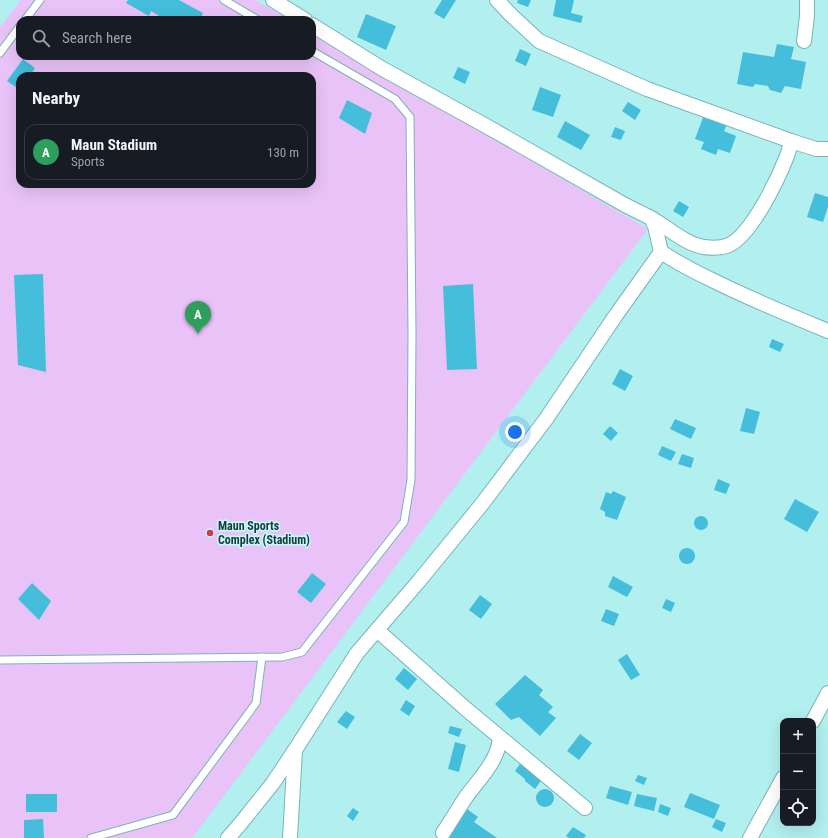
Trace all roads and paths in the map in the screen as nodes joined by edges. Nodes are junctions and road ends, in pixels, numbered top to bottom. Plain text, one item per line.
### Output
1 (40, 0) edge
2 (224, 0) edge
3 (273, 0) edge
4 (497, 0) edge
5 (807, 0) edge
6 (28, 16) edge
7 (251, 16) edge
8 (299, 16) edge
9 (316, 27) edge
10 (16, 31) edge
11 (804, 41) dead end
12 (0, 53) edge
13 (316, 53) edge
14 (791, 141) junction
15 (824, 150) edge
16 (651, 218) junction
17 (661, 252) junction
18 (828, 331) edge
19 (377, 630) junction
20 (262, 658) junction
21 (0, 660) edge
22 (828, 693) edge
23 (815, 718) edge
24 (500, 738) junction
25 (295, 750) junction
26 (780, 783) edge
27 (586, 808) dead end
28 (443, 833) dead end
29 (91, 838) edge
30 (228, 838) edge
31 (290, 838) edge
32 (750, 838) edge

1 - 6 lane
2 - 7 lane
3 - 8 street
4 - 14 street
5 - 11 street
9 - 16 street
10 - 12 lane
13 - 20 lane
14 - 15 street
14 - 16 street
16 - 17 street
17 - 18 street
17 - 19 street
19 - 24 street
19 - 25 street
20 - 21 lane
20 - 29 lane
22 - 23 street
24 - 27 street
24 - 28 street
25 - 30 street
25 - 31 street
26 - 32 street

